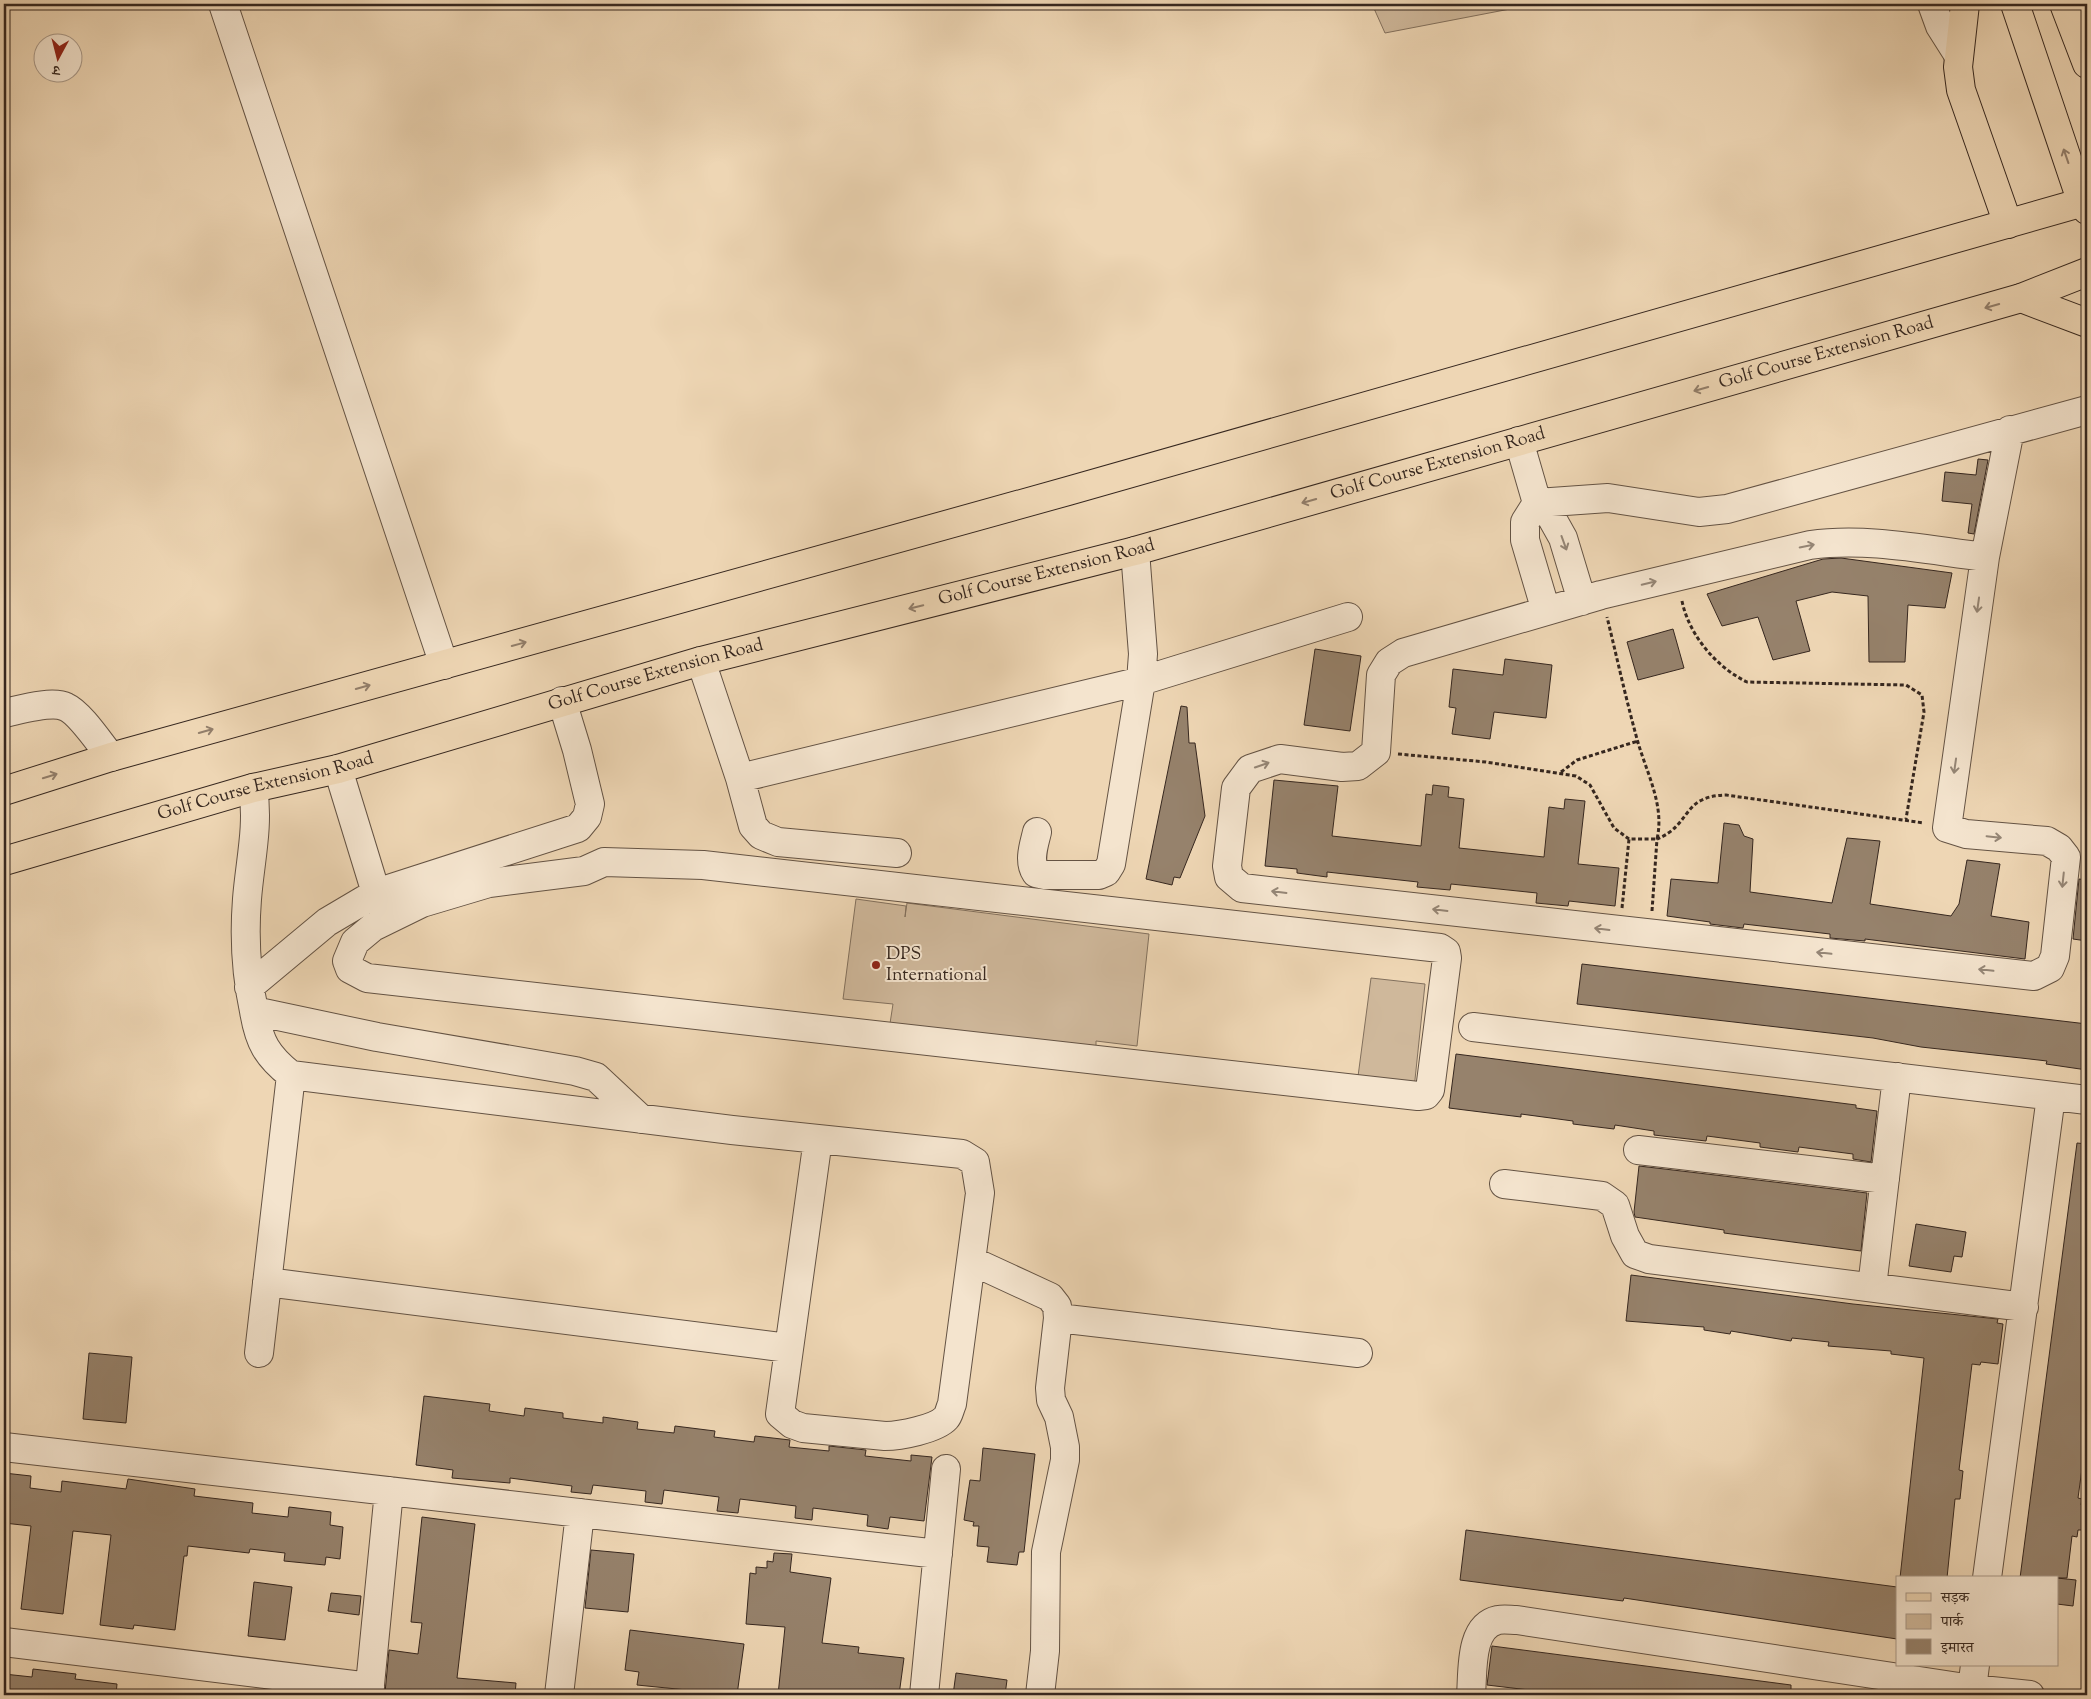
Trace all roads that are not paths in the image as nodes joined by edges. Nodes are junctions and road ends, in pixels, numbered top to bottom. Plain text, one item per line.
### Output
1 (223, 4) edge
2 (1932, 4) edge
3 (1965, 4) edge
4 (2015, 4) edge
5 (2064, 4) edge
6 (1959, 56) junction
7 (2087, 64) edge
8 (2085, 205) edge
9 (2008, 224) junction
10 (2087, 272) edge
11 (2021, 298) junction
12 (2087, 322) edge
13 (2087, 410) edge
14 (2010, 430) junction
15 (1519, 441) junction
16 (1537, 503) junction
17 (1135, 551) junction
18 (1985, 557) junction
19 (1591, 598) junction
20 (1546, 611) junction
21 (1348, 617) dead end
22 (701, 662) junction
23 (444, 664) junction
24 (1141, 681) junction
25 (562, 701) junction
26 (4, 713) edge
27 (111, 757) junction
28 (338, 769) junction
29 (740, 778) junction
30 (253, 788) junction
31 (4, 791) edge
32 (587, 817) junction
33 (1037, 832) dead end
34 (552, 837) junction
35 (896, 853) dead end
36 (4, 861) edge
37 (604, 862) junction
38 (564, 872) junction
39 (376, 893) junction
40 (386, 920) junction
41 (251, 999) junction
42 (1473, 1027) dead end
43 (291, 1075) junction
44 (1897, 1077) junction
45 (2051, 1096) junction
46 (2087, 1100) edge
47 (641, 1119) junction
48 (818, 1139) junction
49 (1638, 1150) dead end
50 (1885, 1179) junction
51 (1504, 1184) dead end
52 (972, 1261) junction
53 (267, 1282) junction
54 (1872, 1287) junction
55 (2024, 1307) junction
56 (1058, 1318) junction
57 (788, 1348) junction
58 (259, 1353) dead end
59 (1358, 1353) dead end
60 (4, 1447) edge
61 (946, 1469) dead end
62 (389, 1491) junction
63 (580, 1513) junction
64 (938, 1554) junction
65 (1987, 1576) edge
66 (4, 1642) edge
67 (1974, 1677) edge
68 (369, 1691) edge
69 (559, 1695) edge
70 (924, 1695) edge
71 (1040, 1695) edge
72 (1471, 1695) edge
73 (2030, 1695) edge

1 - 23 street
2 - 6 street
3 - 6 main road
8 -> 4 main road
5 - 7 main road
6 - 9 main road
8 - 9 main road
23 -> 9 main road
10 - 11 main road, Golf Course Extension Road
11 - 12 main road
11 -> 15 main road, Golf Course Extension Road
13 - 14 street
14 - 16 street
14 - 18 street
15 - 16 street
15 -> 17 main road, Golf Course Extension Road
16 -> 19 street
16 - 20 street
17 -> 22 main road, Golf Course Extension Road
17 - 24 street
19 -> 18 street
18 -> 20 street
19 - 20 street
21 - 24 street
22 - 25 main road, Golf Course Extension Road
22 - 29 street
27 -> 23 main road
24 - 29 street
24 - 33 street
25 - 28 main road, Golf Course Extension Road
25 - 32 street
26 - 27 street
31 -> 27 main road
28 - 30 main road, Golf Course Extension Road
28 - 39 street
29 - 35 street
30 - 36 main road, Golf Course Extension Road
30 - 41 street
32 - 34 street
32 - 37 street
34 - 38 street
34 - 39 street
37 - 38 street
37 - 40 street
38 - 40 street
39 - 40 street
39 - 41 street
41 - 43 street
41 - 47 street
42 - 44 street
43 - 47 street
43 - 53 street
44 - 45 street
44 - 50 street
45 - 46 street
45 - 55 street
47 - 48 street
48 - 52 street
48 - 57 street
49 - 50 street
50 - 54 street
51 - 54 street
52 - 56 street
52 - 57 street
53 - 57 street
53 - 58 street
54 - 55 street
55 - 65 street
56 - 59 street
56 - 71 street
60 - 62 street
61 - 64 street
62 - 63 street
62 - 68 street
63 - 64 street
63 - 69 street
64 - 70 street
66 - 68 street
67 - 72 street
67 - 73 street

